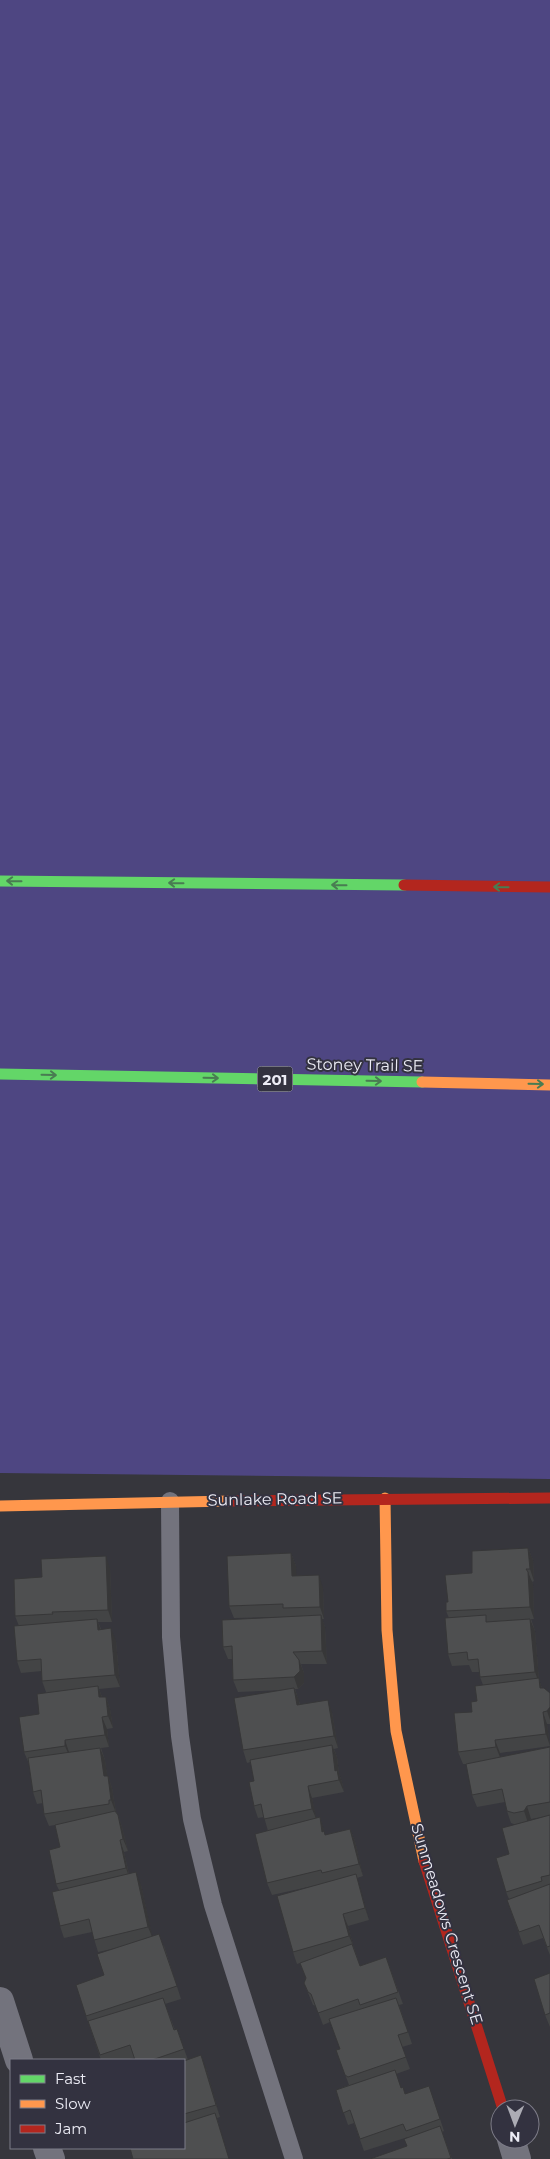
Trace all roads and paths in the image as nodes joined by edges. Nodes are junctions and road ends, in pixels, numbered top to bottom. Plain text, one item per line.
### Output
1 (0, 881) edge
2 (550, 887) edge
3 (0, 1074) edge
4 (550, 1085) edge
5 (385, 1498) junction
6 (550, 1498) edge
7 (170, 1501) junction
8 (0, 1506) edge
9 (0, 2001) edge
10 (19, 2059) edge
11 (501, 2099) edge
12 (294, 2159) edge

2 -> 1 main road
3 -> 4 main road, Stoney Trail SE / 201
5 - 6 main road, Sunlake Road SE
5 - 7 main road, Sunlake Road SE
5 - 11 main road, Sunmeadows Crescent SE
7 - 8 main road, Sunlake Road SE
7 - 12 lane
9 - 10 street

